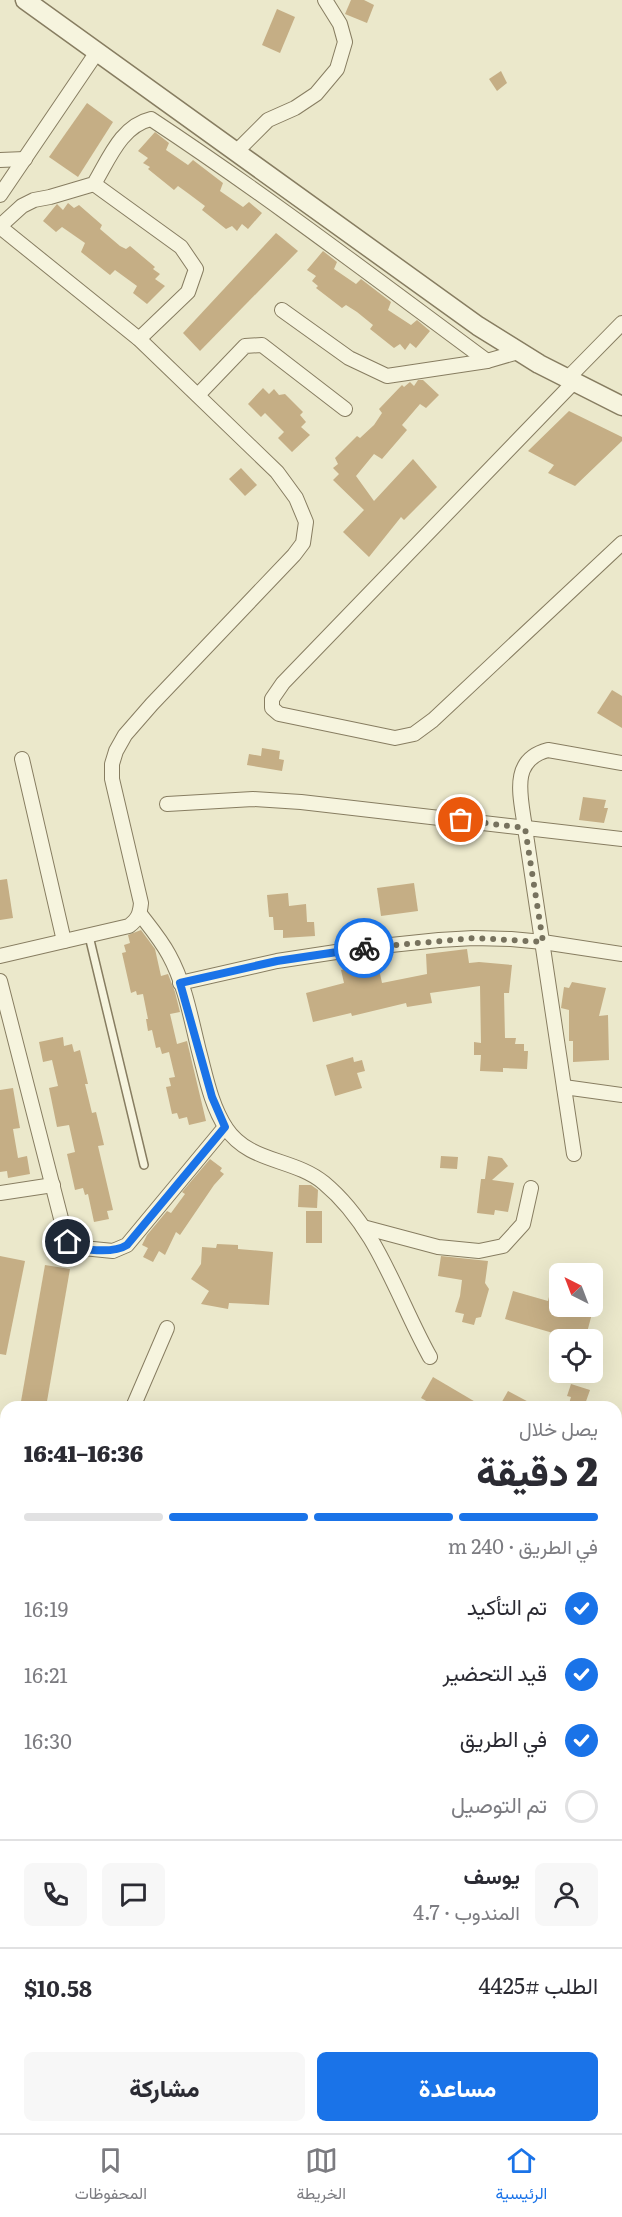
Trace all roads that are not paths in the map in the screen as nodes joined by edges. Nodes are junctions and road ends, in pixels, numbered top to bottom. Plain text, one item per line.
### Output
1 (25, 0) edge
2 (324, 0) edge
3 (97, 52) junction
4 (236, 152) junction
5 (25, 159) junction
6 (0, 160) edge
7 (94, 184) junction
8 (0, 195) edge
9 (0, 227) edge
10 (350, 234) junction
11 (337, 250) junction
12 (282, 310) dead end
13 (622, 323) edge
14 (139, 339) junction
15 (518, 352) junction
16 (487, 361) junction
17 (571, 380) junction
18 (198, 395) junction
19 (622, 406) edge
20 (345, 409) dead end
21 (622, 543) edge
22 (22, 759) dead end
23 (622, 763) edge
24 (167, 804) dead end
25 (525, 828) junction
26 (622, 839) edge
27 (140, 914) junction
28 (89, 936) junction
29 (64, 941) junction
30 (543, 942) junction
31 (622, 954) edge
32 (0, 957) edge
33 (0, 981) edge
34 (180, 983) junction
35 (564, 1087) junction
36 (622, 1095) edge
37 (225, 1127) junction
38 (574, 1154) dead end
39 (144, 1165) dead end
40 (53, 1185) junction
41 (531, 1188) dead end
42 (0, 1193) edge
43 (363, 1227) junction
44 (167, 1328) dead end
45 (430, 1357) dead end
46 (136, 1401) edge

1 - 3 street
2 - 4 street
3 - 4 street
3 - 5 street
4 - 10 street
5 - 6 street
5 - 8 street
7 - 9 street
7 - 11 street
7 - 14 street
9 - 14 street
10 - 11 street
10 - 15 street
11 - 16 street
12 - 16 street
13 - 17 street
14 - 18 street
15 - 16 street
15 - 17 street
17 - 19 street
17 - 21 street
18 - 20 street
18 - 27 street
22 - 29 street
23 - 25 street
24 - 25 street
25 - 26 street
25 - 30 street
27 - 28 street
27 - 34 street
28 - 29 street
28 - 39 lane
29 - 32 street
30 - 31 street
30 - 34 street
30 - 35 street
33 - 40 street
34 - 37 street
35 - 36 street
35 - 38 street
37 - 40 street
37 - 43 street
40 - 42 street
41 - 43 street
43 - 45 street
44 - 46 street

